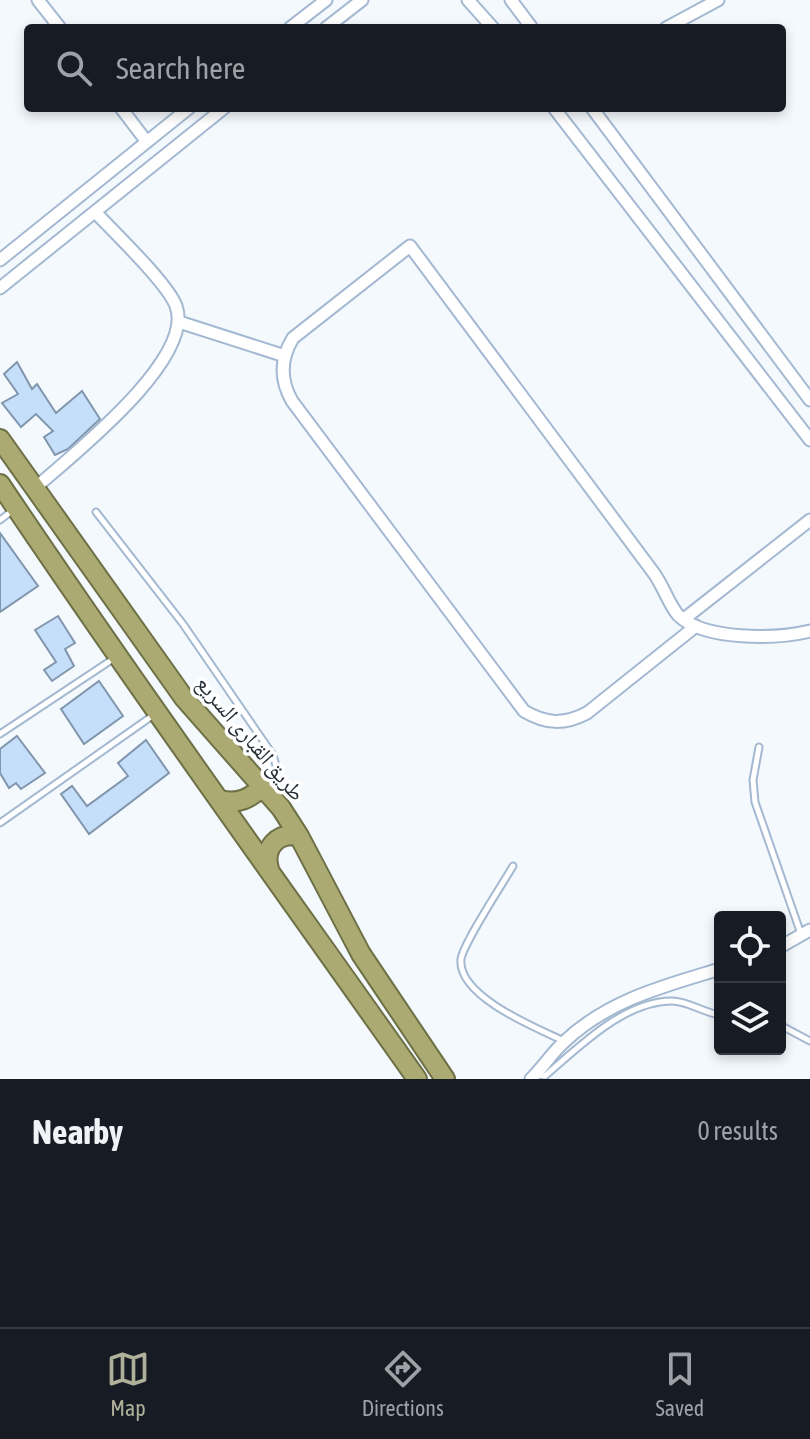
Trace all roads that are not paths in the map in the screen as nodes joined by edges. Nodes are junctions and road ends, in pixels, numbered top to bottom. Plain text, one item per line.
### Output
1 (38, 0) edge
2 (326, 0) edge
3 (362, 0) edge
4 (468, 0) edge
5 (511, 0) edge
6 (718, 0) edge
7 (57, 24) edge
8 (295, 24) edge
9 (331, 24) edge
10 (489, 24) edge
11 (529, 24) edge
12 (673, 24) edge
13 (124, 112) edge
14 (184, 112) edge
15 (219, 112) edge
16 (557, 112) edge
17 (595, 112) edge
18 (147, 142) junction
19 (96, 213) junction
20 (0, 260) edge
21 (0, 288) edge
22 (179, 322) junction
23 (285, 356) junction
24 (810, 400) edge
25 (0, 439) edge
26 (810, 440) edge
27 (0, 484) edge
28 (34, 489) junction
29 (16, 508) junction
30 (96, 512) dead end
31 (0, 520) edge
32 (810, 520) edge
33 (684, 619) junction
34 (696, 626) junction
35 (810, 631) edge
36 (119, 655) junction
37 (156, 713) junction
38 (0, 734) edge
39 (759, 747) dead end
40 (264, 786) junction
41 (220, 800) junction
42 (0, 823) edge
43 (299, 836) junction
44 (513, 866) dead end
45 (269, 869) junction
46 (806, 932) edge
47 (786, 944) edge
48 (714, 971) edge
49 (714, 1014) edge
50 (786, 1028) edge
51 (564, 1041) junction
52 (810, 1041) edge
53 (534, 1076) edge
54 (417, 1079) edge
55 (445, 1079) edge

1 - 7 street
2 - 8 street
3 - 9 street
4 - 10 street
5 - 11 street
6 - 12 street
13 - 18 street
14 - 18 street
15 - 19 street
16 - 26 street
17 - 24 street
18 - 20 street
19 - 21 street
19 - 22 street
22 - 23 street
22 - 28 street
23 - 33 street
23 - 34 street
25 - 28 highway, طريق القبارى السريع
27 - 29 highway
28 - 40 highway, طريق القبارى السريع
29 - 31 lane
29 - 36 highway
30 - 40 lane
32 - 33 street
33 - 34 street
34 - 35 street
36 - 37 highway
36 - 38 lane
37 - 41 highway
37 - 42 lane
39 - 46 lane
40 - 41 highway
40 - 43 highway, طريق القبارى السريع
41 - 45 highway
43 - 45 highway
43 - 55 highway, طريق القبارى السريع
44 - 51 lane
45 - 54 highway
46 - 47 street
48 - 51 street
49 - 53 lane
50 - 52 lane
51 - 53 street

